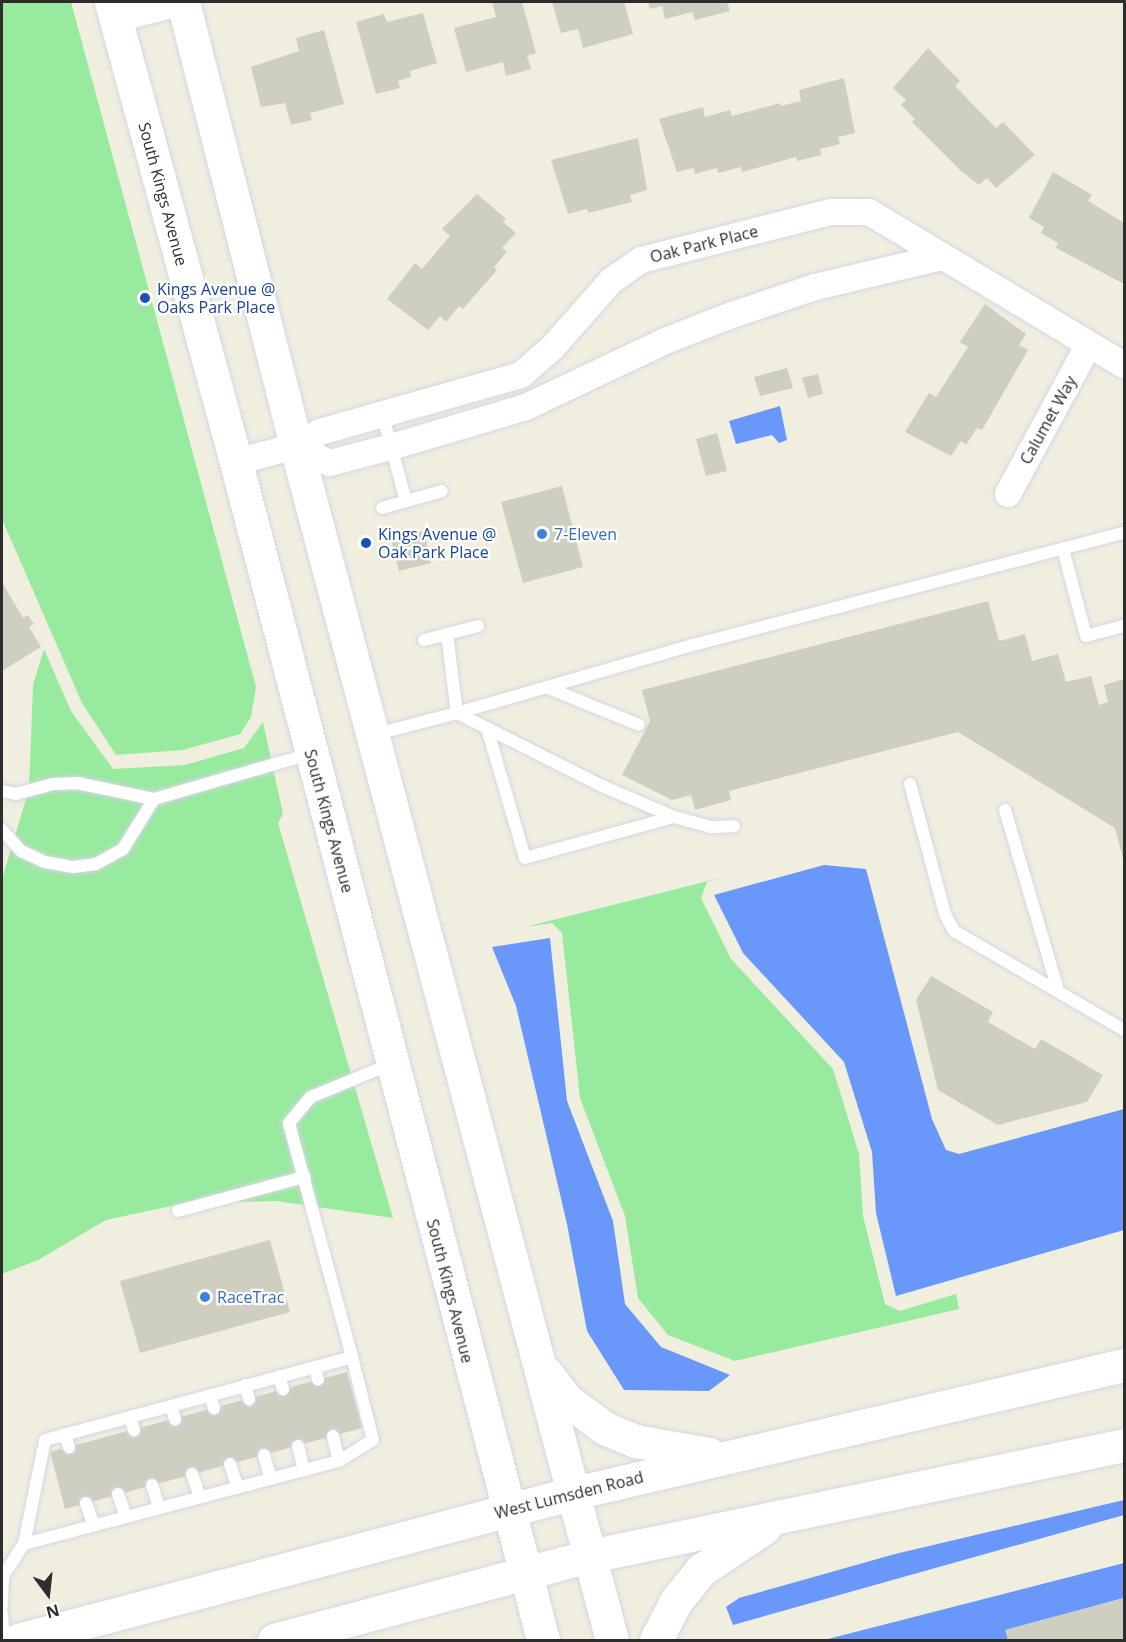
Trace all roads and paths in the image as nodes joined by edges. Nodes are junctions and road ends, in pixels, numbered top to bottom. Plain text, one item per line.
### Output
1 (184, 2) edge
2 (113, 10) edge
3 (942, 257) junction
4 (1088, 346) junction
5 (552, 348) junction
6 (1125, 365) edge
7 (577, 383) junction
8 (383, 417) junction
9 (296, 446) junction
10 (391, 447) junction
11 (236, 462) junction
12 (442, 491) dead end
13 (1008, 494) dead end
14 (406, 501) junction
15 (382, 508) dead end
16 (1125, 533) edge
17 (1063, 549) junction
18 (478, 626) dead end
19 (1125, 626) edge
20 (447, 634) junction
21 (424, 640) dead end
22 (546, 687) junction
23 (457, 713) junction
24 (639, 725) dead end
25 (487, 728) junction
26 (372, 735) junction
27 (311, 753) junction
28 (910, 784) dead end
29 (2, 791) edge
30 (153, 799) junction
31 (1005, 810) dead end
32 (674, 817) junction
33 (734, 826) dead end
34 (2, 830) edge
35 (1058, 990) junction
36 (1125, 1030) edge
37 (392, 1064) junction
38 (304, 1177) junction
39 (178, 1211) dead end
40 (352, 1357) junction
41 (540, 1365) junction
42 (1125, 1365) edge
43 (315, 1367) junction
44 (279, 1376) junction
45 (318, 1380) dead end
46 (245, 1385) junction
47 (283, 1389) dead end
48 (210, 1395) junction
49 (249, 1399) dead end
50 (171, 1406) junction
51 (214, 1408) dead end
52 (130, 1417) junction
53 (175, 1419) dead end
54 (97, 1426) junction
55 (134, 1430) dead end
56 (65, 1434) junction
57 (333, 1436) dead end
58 (100, 1439) dead end
59 (1119, 1444) edge
60 (298, 1446) dead end
61 (69, 1447) dead end
62 (264, 1455) dead end
63 (732, 1455) junction
64 (339, 1461) junction
65 (230, 1464) dead end
66 (304, 1470) junction
67 (192, 1474) dead end
68 (271, 1479) junction
69 (152, 1485) dead end
70 (238, 1488) junction
71 (574, 1493) junction
72 (118, 1494) dead end
73 (200, 1497) junction
74 (86, 1503) dead end
75 (159, 1508) junction
76 (508, 1510) junction
77 (789, 1514) junction
78 (126, 1517) junction
79 (94, 1526) junction
80 (24, 1544) junction
81 (590, 1556) junction
82 (526, 1572) junction
83 (2, 1605) edge
84 (2, 1613) edge
85 (4, 1641) edge
86 (18, 1641) edge
87 (274, 1641) edge
88 (543, 1641) edge
89 (612, 1641) edge
90 (656, 1641) edge

1 - 2 street
1 - 9 main road
2 - 11 main road, South Kings Avenue
3 - 4 street, Oak Park Place
3 - 5 street, Oak Park Place
3 - 7 street
4 - 6 street, Oak Park Place
4 - 13 street, Calumet Way
5 - 7 street
5 - 8 street, Oak Park Place
7 - 10 street
8 - 9 street, Oak Park Place
8 - 10 lane
9 - 10 street
9 - 11 street, Oak Park Place
9 - 26 main road
10 - 14 lane
11 - 27 main road, South Kings Avenue
12 - 14 lane
14 - 15 lane
16 - 17 lane
17 - 19 lane
17 - 22 lane
18 - 20 lane
20 - 21 lane
20 - 23 lane
22 - 23 lane
22 - 24 lane
23 - 25 lane
23 - 26 lane
25 - 32 lane
25 - 32 lane
26 - 41 main road
27 - 30 lane
27 - 37 main road, South Kings Avenue
28 - 35 lane
29 - 30 lane
30 - 34 lane
31 - 35 lane
32 - 33 lane
35 - 36 lane
37 - 38 lane
37 - 76 main road, South Kings Avenue
38 - 39 lane
38 - 40 lane
40 - 43 lane
40 - 64 lane
41 - 63 main road
41 - 71 main road
42 - 63 main road, West Lumsden Road
43 - 44 lane
43 - 45 lane
44 - 46 lane
44 - 47 lane
46 - 48 lane
46 - 49 lane
48 - 50 lane
48 - 51 lane
50 - 52 lane
50 - 53 lane
52 - 54 lane
52 - 55 lane
54 - 56 lane
54 - 58 lane
56 - 61 lane
56 - 80 lane
57 - 64 lane
59 - 77 main road
60 - 66 lane
62 - 68 lane
63 - 71 main road, West Lumsden Road
64 - 66 lane
65 - 70 lane
66 - 68 lane
67 - 73 lane
68 - 70 lane
69 - 75 lane
70 - 73 lane
71 - 76 main road, West Lumsden Road
71 - 81 main road
72 - 78 lane
73 - 75 lane
74 - 79 lane
75 - 78 lane
76 - 82 main road, South Kings Avenue
76 - 86 main road, West Lumsden Road
77 - 81 main road
77 - 90 main road
78 - 79 lane
79 - 80 lane
80 - 83 lane
81 - 82 main road
81 - 89 main road
82 - 87 main road
82 - 88 main road, South Kings Avenue
84 - 85 lane

